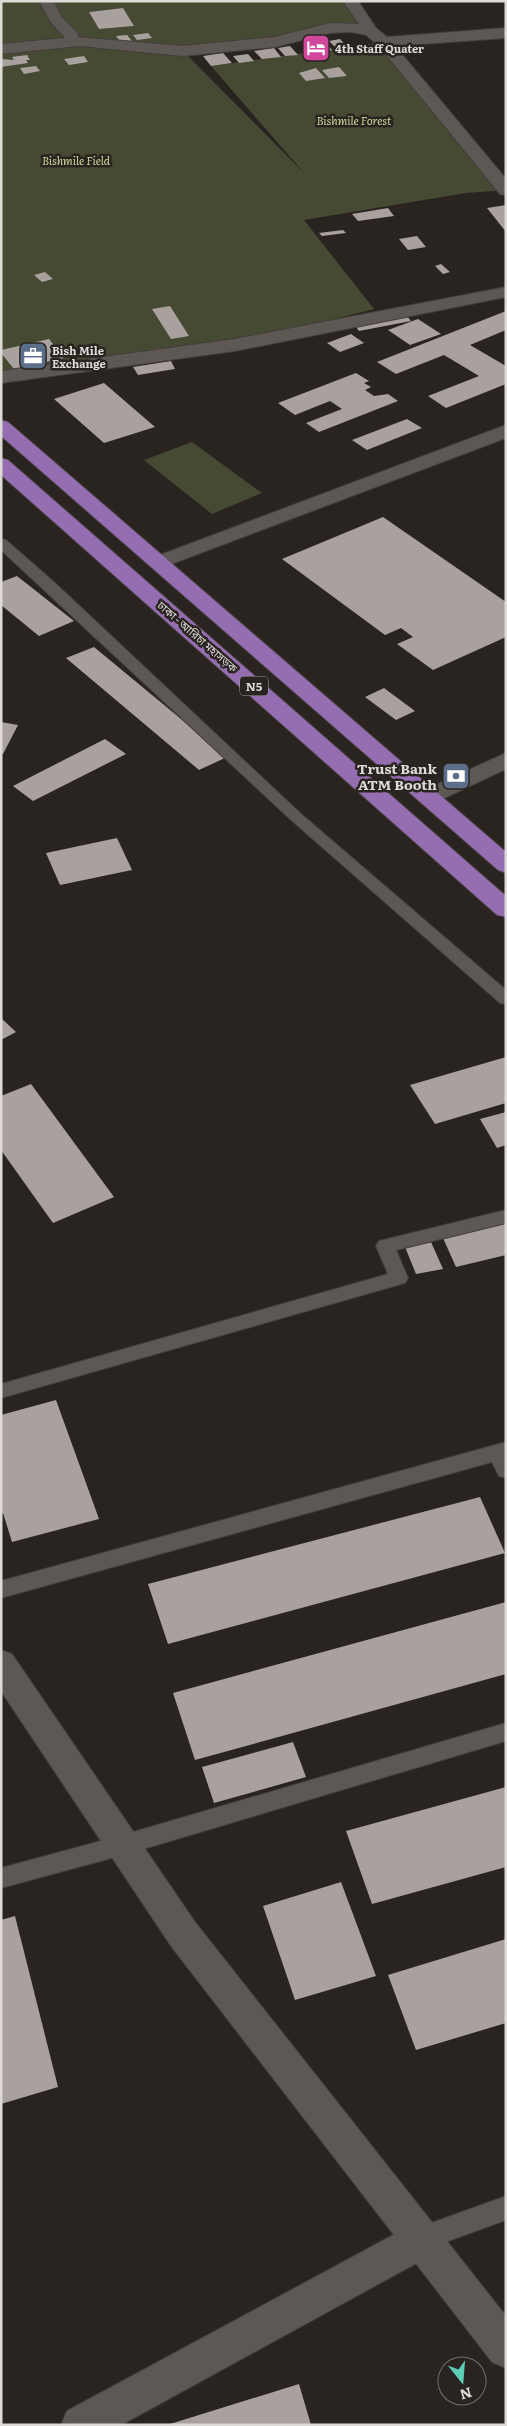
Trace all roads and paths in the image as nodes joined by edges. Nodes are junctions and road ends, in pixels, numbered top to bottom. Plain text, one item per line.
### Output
1 (46, 1) edge
2 (350, 1) edge
3 (372, 31) junction
4 (506, 33) edge
5 (71, 35) dead end
6 (384, 42) junction
7 (1, 49) edge
8 (506, 190) edge
9 (506, 292) edge
10 (1, 378) edge
11 (1, 426) edge
12 (506, 431) edge
13 (1, 464) edge
14 (1, 543) edge
15 (159, 562) junction
16 (506, 760) edge
17 (428, 796) junction
18 (506, 865) edge
19 (506, 909) edge
20 (506, 999) edge
21 (506, 1216) edge
22 (1, 1391) edge
23 (501, 1451) edge
24 (506, 1470) edge
25 (1, 1590) edge
26 (1, 1664) edge
27 (506, 1732) edge
28 (123, 1845) junction
29 (1, 1878) edge
30 (506, 2208) edge
31 (421, 2239) junction
32 (506, 2348) edge
33 (81, 2425) edge

1 - 5 street
2 - 3 street
3 - 6 street
3 - 7 street
4 - 6 street
6 - 8 street
9 - 10 street
11 - 15 highway, N5
12 - 15 street
13 - 19 highway, ঢাকা - আরিচা মহাসড়ক / N5
14 - 20 lane
15 - 17 highway, N5
16 - 17 street
17 - 18 highway, N5
21 - 22 lane
23 - 24 lane
23 - 25 lane
26 - 28 street
27 - 28 lane
28 - 29 lane
28 - 31 street
30 - 31 lane
31 - 32 street
31 - 33 street

